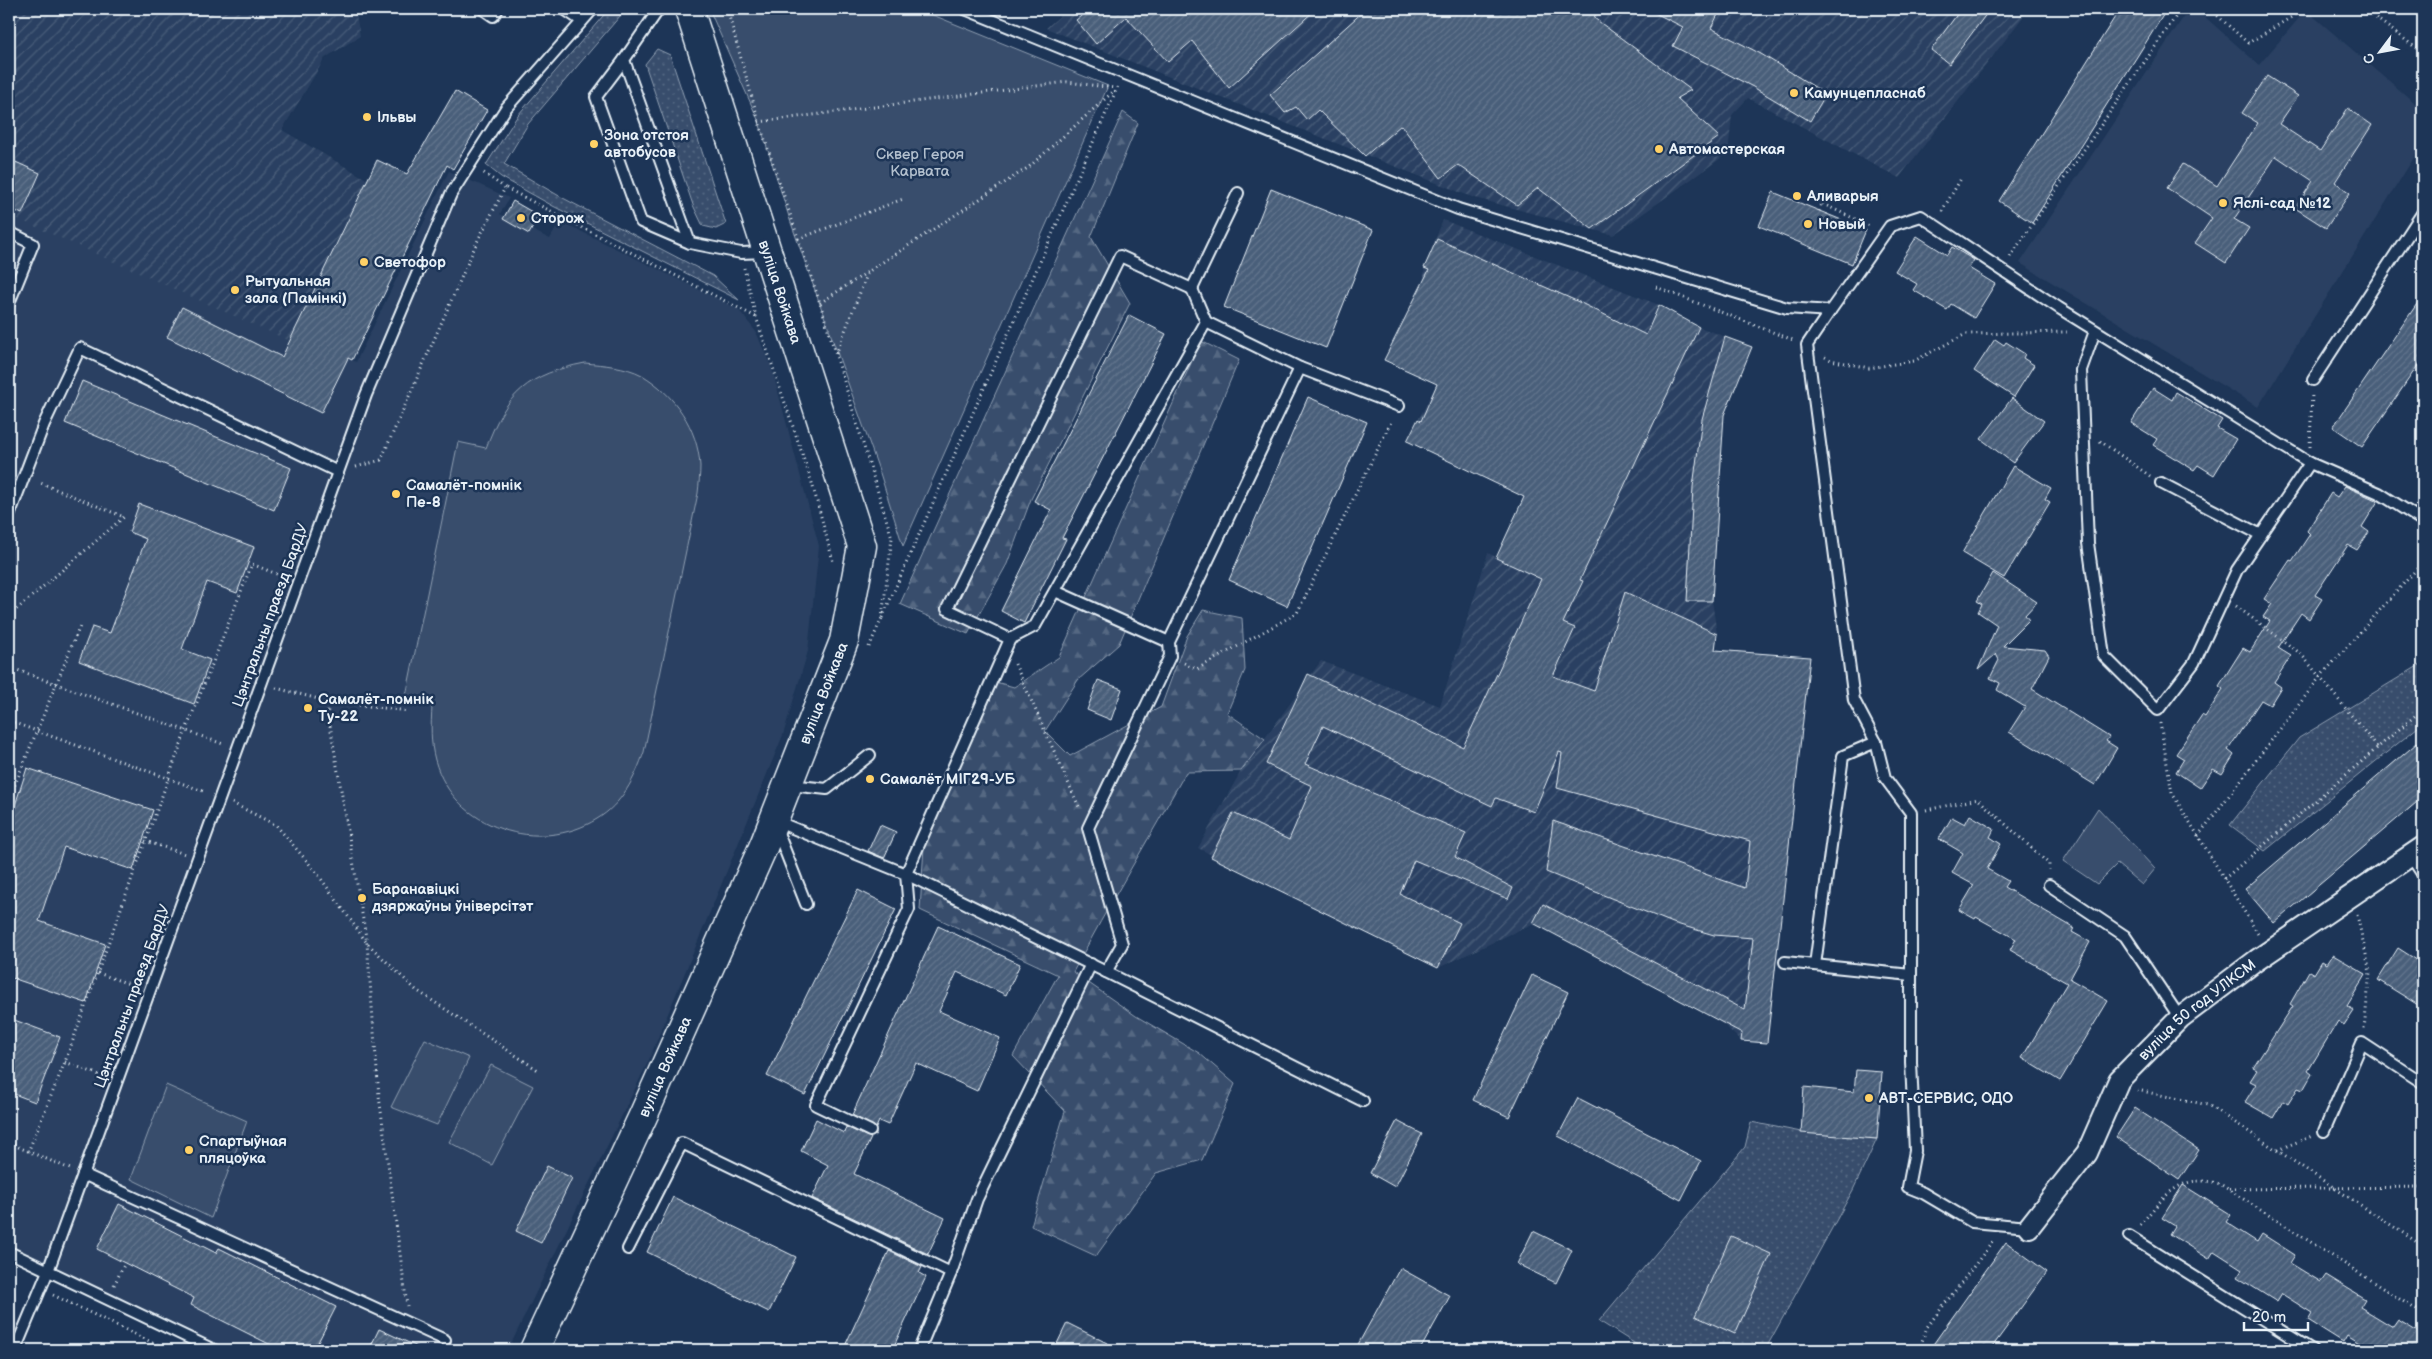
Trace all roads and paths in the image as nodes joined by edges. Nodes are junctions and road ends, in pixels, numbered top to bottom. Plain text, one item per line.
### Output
1 (483, 9) edge
2 (498, 9) edge
3 (564, 9) edge
4 (593, 9) edge
5 (659, 9) edge
6 (690, 9) edge
7 (965, 9) edge
8 (2180, 9) edge
9 (2210, 9) edge
10 (2304, 9) edge
11 (2364, 9) edge
12 (582, 21) junction
13 (2423, 53) edge
14 (624, 60) junction
15 (759, 122) dead end
16 (470, 164) junction
17 (1962, 177) dead end
18 (505, 188) junction
19 (1238, 193) dead end
20 (902, 199) dead end
21 (1819, 211) dead end
22 (2423, 212) edge
23 (1934, 225) junction
24 (9, 232) edge
25 (1884, 235) junction
26 (798, 239) dead end
27 (690, 243) junction
28 (754, 253) junction
29 (2002, 270) junction
30 (868, 271) junction
31 (1192, 289) junction
32 (820, 302) dead end
33 (9, 303) edge
34 (1830, 312) junction
35 (756, 317) junction
36 (1206, 322) junction
37 (2096, 331) junction
38 (1807, 345) junction
39 (836, 355) dead end
40 (1300, 368) junction
41 (2313, 380) joint
42 (1399, 406) joint
43 (2084, 430) junction
44 (2310, 463) junction
45 (338, 472) junction
46 (24, 476) junction
47 (2161, 483) joint
48 (9, 516) edge
49 (2423, 521) edge
50 (2261, 535) junction
51 (2423, 562) edge
52 (833, 566) dead end
53 (298, 583) junction
54 (1055, 591) junction
55 (2224, 597) junction
56 (9, 616) edge
57 (80, 626) dead end
58 (1168, 642) junction
59 (1009, 643) junction
60 (1170, 656) junction
61 (9, 667) edge
62 (2320, 677) junction
63 (56, 684) junction
64 (261, 684) junction
65 (326, 701) junction
66 (2158, 710) junction
67 (2423, 710) edge
68 (408, 712) dead end
69 (9, 721) edge
70 (186, 730) junction
71 (36, 731) junction
72 (1876, 742) junction
73 (2378, 748) junction
74 (237, 750) junction
75 (870, 755) dead end
76 (168, 778) junction
77 (787, 784) junction
78 (220, 797) junction
79 (9, 799) edge
80 (1910, 813) junction
81 (773, 820) junction
82 (1088, 828) junction
83 (2198, 836) junction
84 (146, 840) junction
85 (2417, 851) edge
86 (198, 859) junction
87 (906, 874) junction
88 (2423, 875) edge
89 (2224, 879) junction
90 (2049, 885) joint
91 (2353, 894) junction
92 (806, 904) dead end
93 (367, 943) junction
94 (2269, 952) junction
95 (1785, 962) dead end
96 (1091, 964) junction
97 (1815, 965) junction
98 (1106, 972) junction
99 (98, 973) junction
100 (1911, 975) junction
101 (149, 991) junction
102 (2180, 1018) junction
103 (2362, 1043) junction
104 (65, 1062) junction
105 (538, 1070) dead end
106 (116, 1081) junction
107 (2423, 1083) edge
108 (2117, 1085) junction
109 (1363, 1101) dead end
110 (870, 1131) dead end
111 (2324, 1131) joint
112 (9, 1143) edge
113 (2277, 1150) junction
114 (28, 1152) junction
115 (83, 1174) junction
116 (2333, 1187) junction
117 (2423, 1187) edge
118 (2228, 1189) junction
119 (2005, 1225) junction
120 (2028, 1227) joint
121 (2129, 1236) joint
122 (2423, 1246) edge
123 (628, 1249) dead end
124 (9, 1252) edge
125 (48, 1271) junction
126 (951, 1273) junction
127 (40, 1289) junction
128 (2423, 1314) edge
129 (410, 1324) junction
130 (445, 1340) dead end
131 (15, 1350) edge
132 (168, 1350) edge
133 (214, 1350) edge
134 (534, 1350) edge
135 (919, 1350) edge
136 (1919, 1350) edge
137 (2312, 1350) edge

1 - 2 lane
3 - 12 lane
4 - 12 lane, Цэнтральны праезд БарДУ
5 - 14 lane
6 - 28 main road, вуліца Войкава
7 - 34 lane
8 - 29 path
9 - 10 path
11 - 13 path
12 - 16 lane, Цэнтральны праезд БарДУ
14 - 27 lane
14 - 27 lane
15 - 30 path
16 - 18 path
16 - 45 lane, Цэнтральны праезд БарДУ
17 - 23 path
18 - 35 path
18 - 45 path
19 - 31 lane
20 - 26 path
21 - 25 path
22 - 41 lane
23 - 25 lane
23 - 29 lane
24 - 33 lane
25 - 34 lane
27 - 28 lane
28 - 35 path
28 - 77 main road, вуліца Войкава
29 - 37 lane
30 - 32 path
30 - 39 path
31 - 36 lane
31 - 59 lane
34 - 38 lane
35 - 52 path
36 - 40 lane
36 - 54 lane
37 - 38 path
37 - 43 lane
37 - 44 lane
38 - 72 lane
40 - 42 lane
40 - 58 lane
41 - 44 path
42 - 60 path
43 - 47 path
43 - 66 lane
44 - 49 lane
44 - 50 lane
45 - 46 lane
45 - 53 lane, Цэнтральны праезд БарДУ
46 - 48 lane
46 - 56 path
47 - 50 lane
50 - 55 lane
51 - 62 path
53 - 64 lane, Цэнтральны праезд БарДУ
53 - 70 path
54 - 58 lane
54 - 59 lane
55 - 62 path
55 - 66 lane
57 - 63 path
58 - 60 lane
59 - 82 path
59 - 87 lane
60 - 82 lane
61 - 63 path
62 - 73 path
62 - 83 path
63 - 70 path
63 - 71 path
64 - 65 path
64 - 74 lane, Цэнтральны праезд БарДУ
65 - 68 path
65 - 93 path
66 - 83 path
67 - 73 path
69 - 71 path
70 - 74 path
70 - 76 path
71 - 76 path
71 - 79 path
72 - 80 lane
72 - 97 lane
73 - 89 path
74 - 78 lane, Цэнтральны праезд БарДУ
75 - 77 lane
76 - 78 path
76 - 84 path
77 - 81 main road, вуліца Войкава
78 - 86 lane, Цэнтральны праезд БарДУ
78 - 93 path
80 - 90 path
80 - 100 lane
81 - 87 lane
81 - 92 lane
81 - 134 main road, вуліца Войкава
82 - 98 lane
83 - 89 path
84 - 86 path
84 - 99 path
85 - 88 lane
85 - 91 street, вуліца 50 год УЛКСМ
86 - 101 lane, Цэнтральны праезд БарДУ
87 - 96 lane
87 - 110 lane
89 - 94 path
90 - 102 lane
91 - 94 street, вуліца 50 год УЛКСМ
91 - 103 path
93 - 105 path
93 - 129 path
94 - 102 street, вуліца 50 год УЛКСМ
95 - 97 lane
96 - 98 lane
96 - 126 lane
97 - 100 lane
98 - 109 lane
99 - 101 path
99 - 104 path
100 - 119 lane
101 - 106 lane, Цэнтральны праезд БарДУ
102 - 108 street, вуліца 50 год УЛКСМ
103 - 107 lane
103 - 111 lane
104 - 106 path
104 - 114 path
106 - 115 lane, Цэнтральны праезд БарДУ
108 - 113 path
108 - 120 street, вуліца 50 год УЛКСМ
111 - 113 path
112 - 114 path
113 - 116 path
114 - 115 path
115 - 125 lane, Цэнтральны праезд БарДУ
115 - 129 lane
116 - 117 path
116 - 118 path
116 - 122 path
118 - 121 path
118 - 128 path
119 - 120 lane
119 - 136 path
121 - 137 lane
123 - 126 lane
124 - 125 lane
125 - 127 lane, Цэнтральны праезд БарДУ
125 - 133 lane
126 - 135 lane
127 - 131 lane, Цэнтральны праезд БарДУ
127 - 132 path
129 - 130 lane

